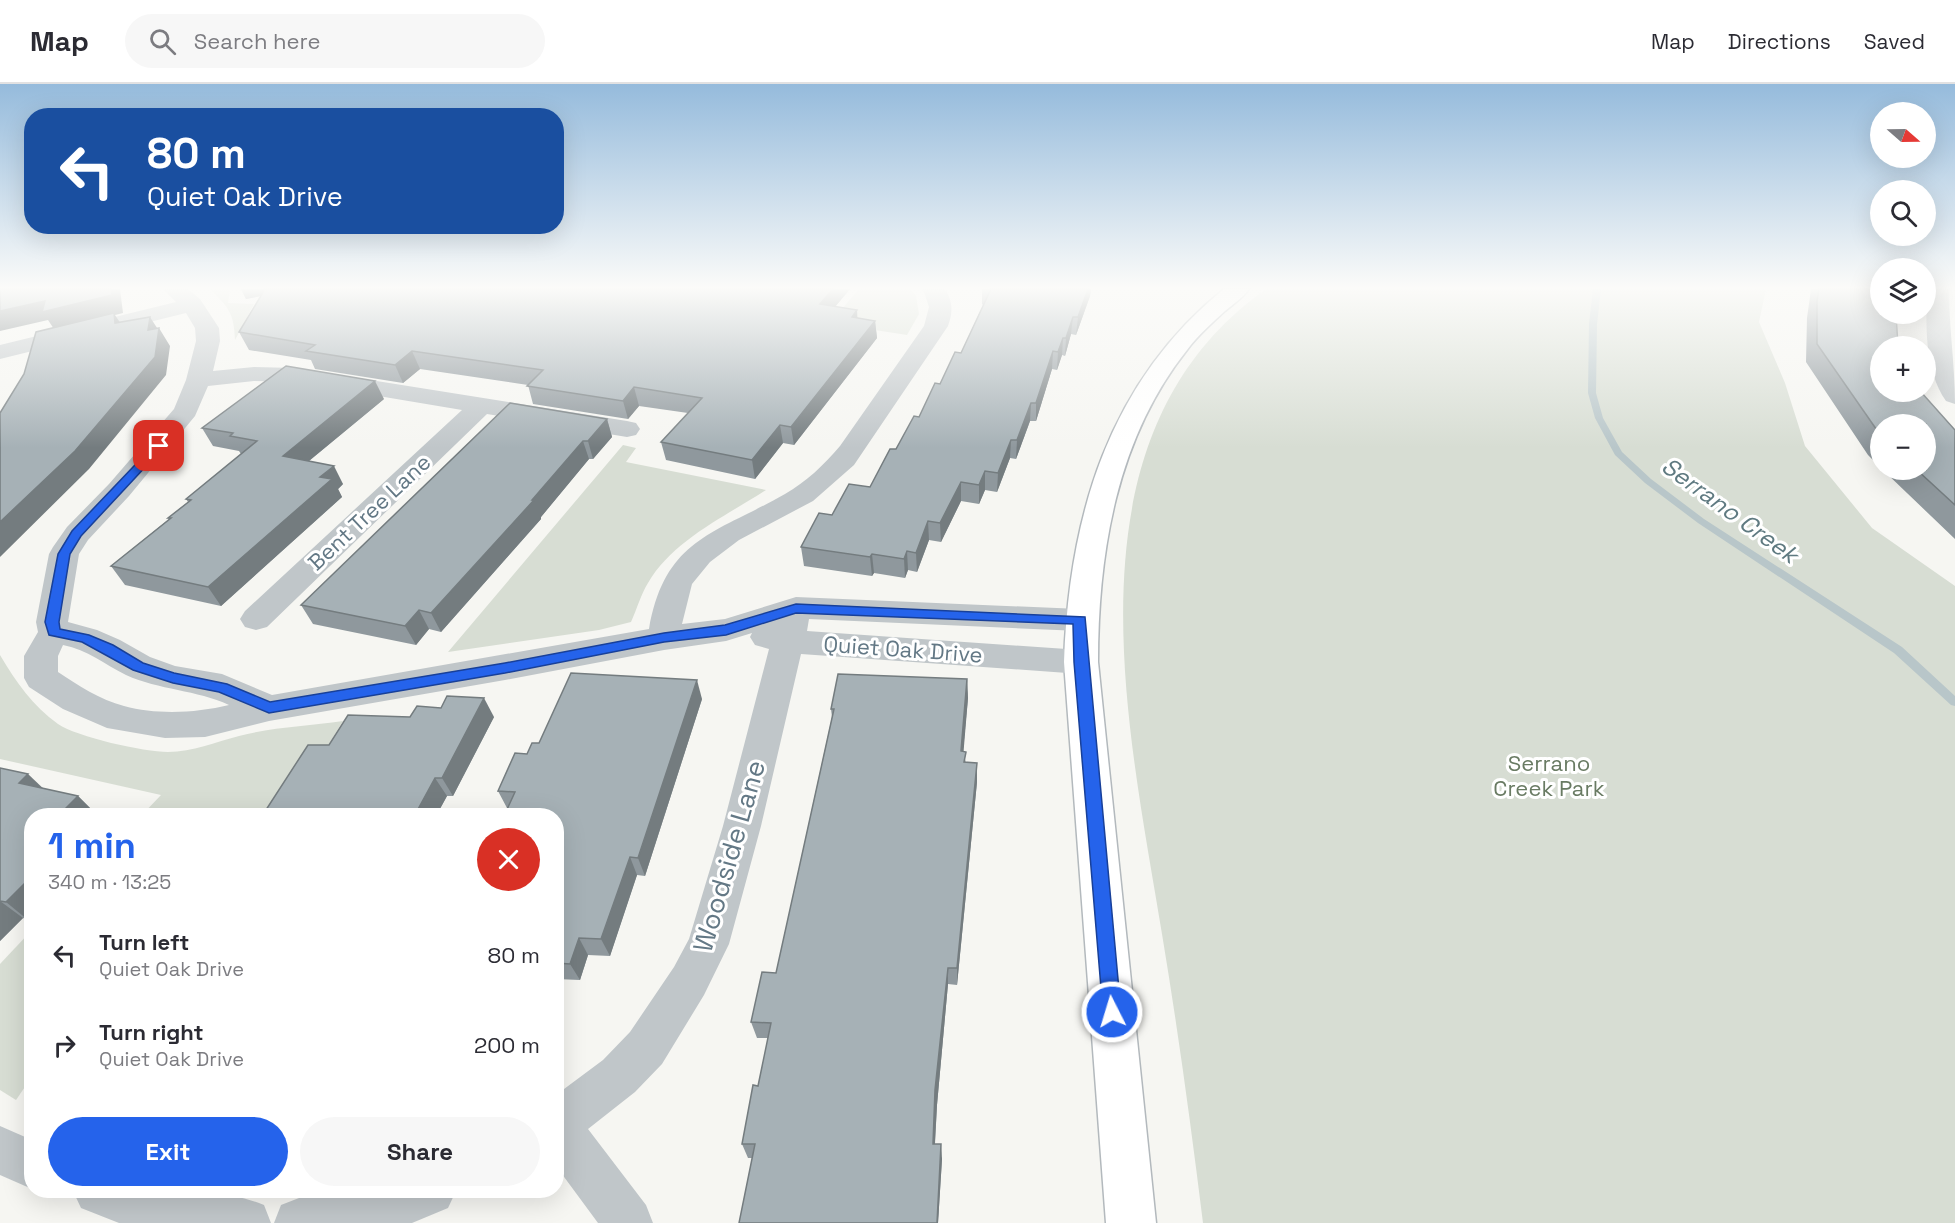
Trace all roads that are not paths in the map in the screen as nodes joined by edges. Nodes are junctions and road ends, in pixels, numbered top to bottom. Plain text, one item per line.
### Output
1 (42, 342) edge
2 (207, 342) edge
3 (925, 342) edge
4 (1181, 342) edge
5 (1942, 342) edge
6 (0, 352) edge
7 (198, 380) junction
8 (1955, 396) edge
9 (483, 404) junction
10 (627, 429) dead end
11 (256, 619) dead end
12 (1080, 620) junction
13 (792, 625) junction
14 (54, 632) junction
15 (664, 638) junction
16 (1081, 662) junction
17 (269, 708) junction
18 (564, 1119) edge
19 (564, 1136) edge
20 (0, 1150) edge
21 (24, 1161) edge
22 (118, 1198) edge
23 (413, 1198) edge
24 (246, 1223) edge
25 (299, 1223) edge
26 (628, 1223) edge
27 (1131, 1223) edge

1 - 6 street
2 - 7 street, Quiet Oak Drive
3 - 15 street
4 - 12 street
5 - 8 street
7 - 9 street
7 - 14 street, Quiet Oak Drive
9 - 10 street
9 - 11 street, Bent Tree Lane
12 - 13 street, Quiet Oak Drive
12 - 16 street
13 - 15 street, Quiet Oak Drive
13 - 16 street, Quiet Oak Drive
13 - 18 street, Woodside Lane
14 - 17 street
14 - 17 street, Quiet Oak Drive
15 - 17 street, Quiet Oak Drive
16 - 27 street
19 - 26 street, Woodside Lane
20 - 21 street
22 - 24 street
23 - 25 street

